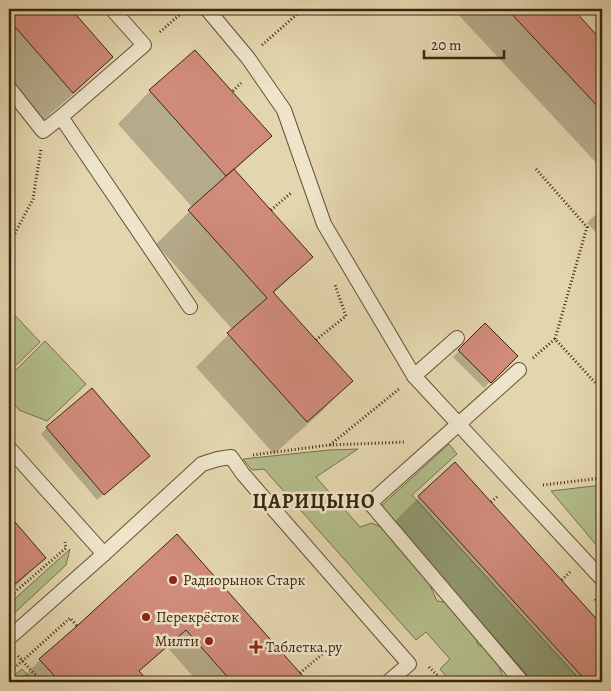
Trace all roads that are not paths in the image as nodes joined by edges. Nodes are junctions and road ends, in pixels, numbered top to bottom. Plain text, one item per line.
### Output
1 (112, 9) edge
2 (207, 9) edge
3 (9, 88) edge
4 (62, 117) junction
5 (190, 307) dead end
6 (457, 338) dead end
7 (519, 370) road end
8 (414, 376) junction
9 (458, 423) junction
10 (9, 448) edge
11 (104, 554) junction
12 (602, 579) edge
13 (11, 644) edge
14 (388, 682) edge
15 (522, 682) edge

1 - 4 lane
2 - 8 lane
3 - 4 lane
4 - 5 lane
6 - 8 lane
7 - 9 lane
8 - 9 lane
9 - 12 lane
9 - 15 lane
10 - 11 lane
11 - 13 lane
11 - 14 lane

